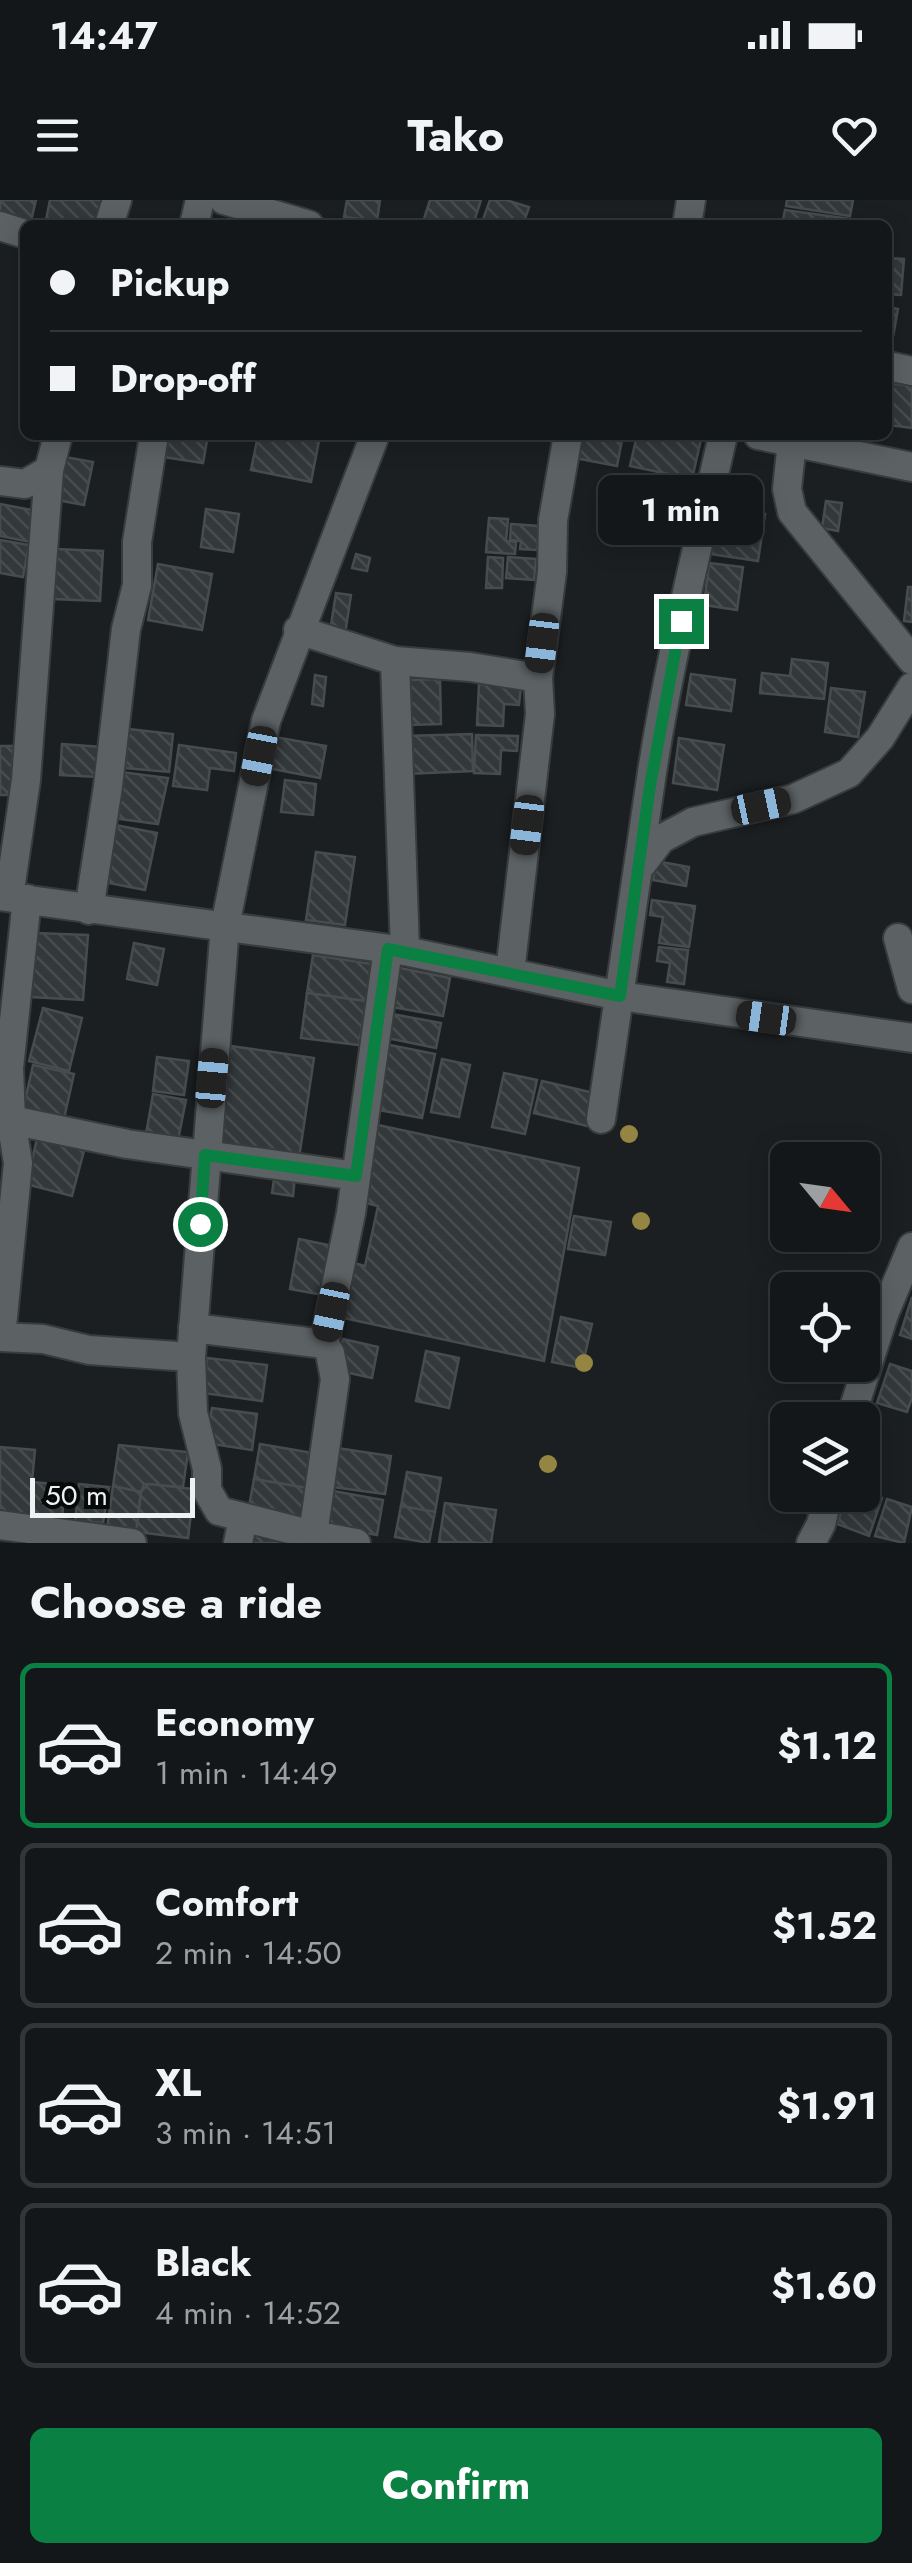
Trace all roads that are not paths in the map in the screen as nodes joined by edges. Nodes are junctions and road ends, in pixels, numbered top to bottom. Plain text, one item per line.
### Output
1 (224, 200) edge
2 (292, 220) edge
3 (57, 440) edge
4 (145, 440) edge
5 (371, 440) edge
6 (567, 440) edge
7 (722, 440) edge
8 (782, 440) edge
9 (792, 442) junction
10 (912, 467) edge
11 (49, 470) junction
12 (0, 481) edge
13 (298, 630) junction
14 (912, 660) edge
15 (394, 661) junction
16 (538, 678) junction
17 (912, 687) edge
18 (641, 864) junction
19 (12, 897) edge
20 (89, 910) junction
21 (225, 926) junction
22 (898, 938) dead end
23 (397, 950) junction
24 (510, 972) junction
25 (912, 989) edge
26 (620, 996) junction
27 (912, 1038) edge
28 (601, 1118) dead end
29 (11, 1120) junction
30 (205, 1155) junction
31 (356, 1176) junction
32 (912, 1247) edge
33 (193, 1328) junction
34 (0, 1337) edge
35 (324, 1344) junction
36 (190, 1357) junction
37 (856, 1402) edge
38 (827, 1512) edge
39 (0, 1525) edge
40 (241, 1531) edge
41 (312, 1536) junction
42 (825, 1537) edge
43 (132, 1543) edge
44 (356, 1543) edge

1 - 2 street
3 - 11 street
4 - 20 street
5 - 13 street
6 - 16 street
7 - 18 street
8 - 9 street
9 - 10 street
9 - 14 street
11 - 12 street
11 - 19 street
13 - 15 street
13 - 21 street
15 - 16 street
15 - 23 street
16 - 24 street
17 - 18 street
18 - 26 street
19 - 20 street
19 - 29 street
20 - 21 street
21 - 23 street
21 - 30 street
22 - 25 street
23 - 24 street
23 - 31 street
24 - 26 street
26 - 27 street
26 - 28 street
29 - 30 street
29 - 34 street
30 - 31 street
30 - 33 street
31 - 35 street
32 - 37 street
33 - 35 street
33 - 36 street
34 - 36 street
35 - 41 street
36 - 40 street
38 - 42 street
39 - 43 street
40 - 41 street
41 - 44 street

